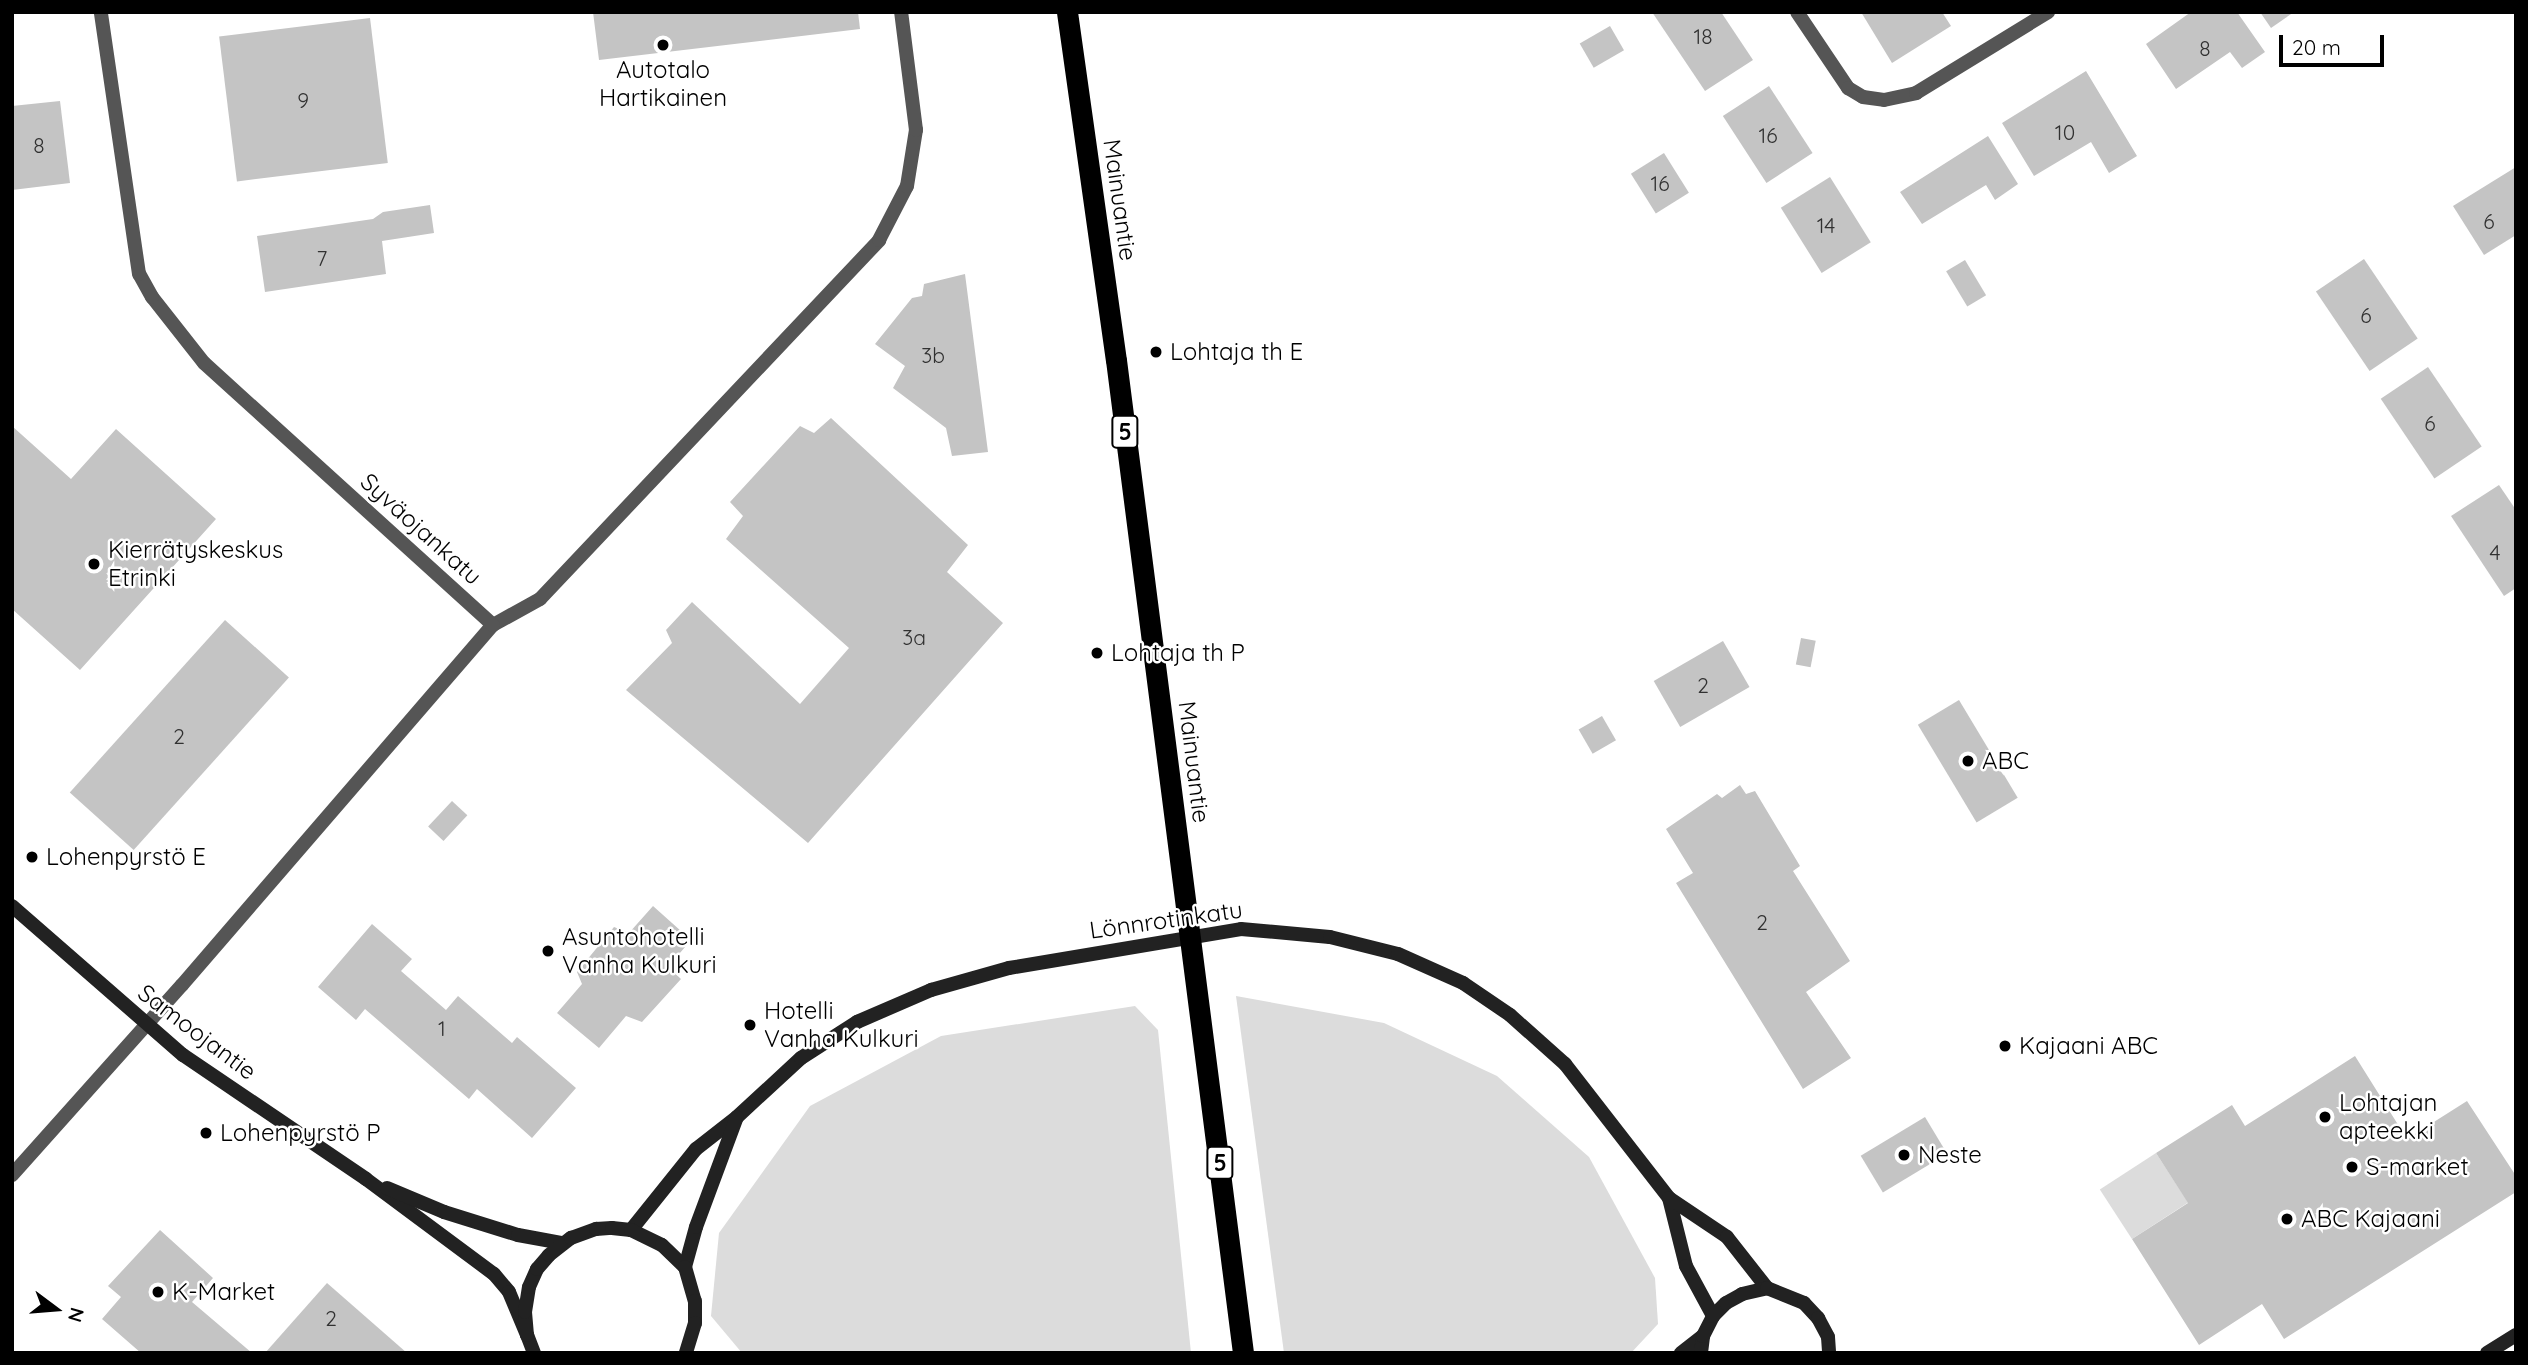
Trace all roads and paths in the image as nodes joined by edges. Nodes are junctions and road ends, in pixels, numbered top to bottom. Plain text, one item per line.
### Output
1 (101, 12) edge
2 (901, 12) edge
3 (1067, 12) edge
4 (1797, 12) edge
5 (2048, 12) edge
6 (493, 625) junction
7 (12, 906) edge
8 (146, 1024) junction
9 (737, 1117) junction
10 (12, 1175) edge
11 (366, 1179) junction
12 (1669, 1198) junction
13 (631, 1230) junction
14 (562, 1243) junction
15 (685, 1267) junction
16 (1767, 1288) junction
17 (1238, 1311) junction
18 (1713, 1316) junction
19 (527, 1335) junction
20 (2516, 1335) edge
21 (1703, 1336) junction
22 (692, 1350) edge
23 (534, 1353) edge
24 (1232, 1353) edge
25 (1243, 1353) edge
26 (1681, 1353) edge
27 (1701, 1353) edge
28 (1829, 1353) edge
29 (2487, 1353) edge

1 - 6 street, Syväojankatu
2 - 6 street
3 - 17 highway, Mainuantie / 5
4 - 5 street
6 - 8 street
7 - 8 street, Samoojantie
8 - 10 street
8 - 11 street, Samoojantie
9 - 12 street, Lönnrotinkatu
9 - 13 street, Lönnrotinkatu
9 - 15 street, Lönnrotinkatu
11 - 14 street, Samoojantie
11 - 19 street, Samoojantie
12 - 16 street, Lönnrotinkatu
12 - 18 street, Lönnrotinkatu
13 - 14 street
13 - 15 street
14 - 19 street
15 - 22 street
16 - 18 street
16 - 28 street
17 - 24 highway
17 - 25 highway, Mainuantie / 5
18 - 21 street
19 - 23 street, Samoojantie
20 - 29 street
21 - 26 street
21 - 27 street

